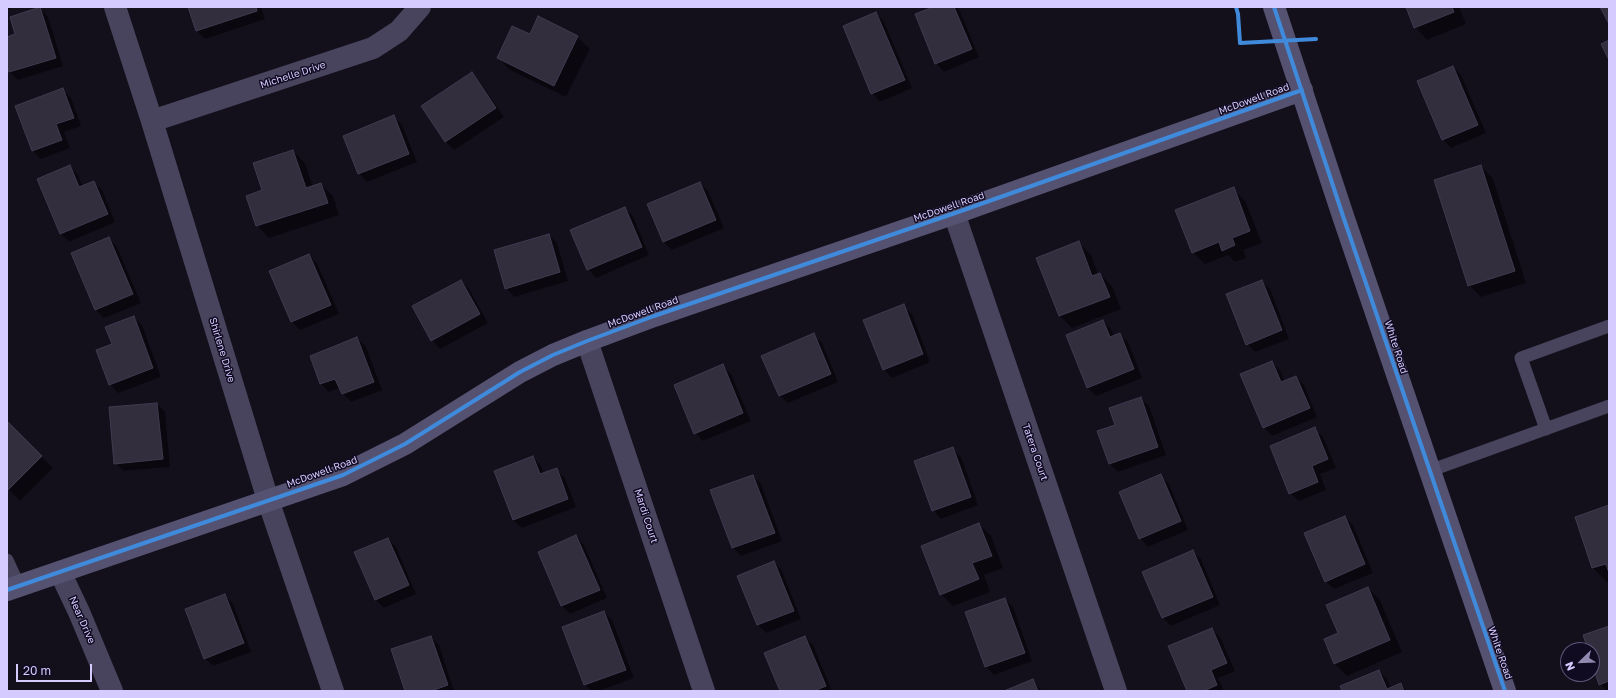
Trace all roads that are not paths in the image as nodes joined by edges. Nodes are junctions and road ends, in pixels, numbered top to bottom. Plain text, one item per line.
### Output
1 (115, 7) edge
2 (420, 7) edge
3 (1274, 7) edge
4 (1302, 90) junction
5 (152, 121) junction
6 (954, 213) junction
7 (1609, 326) edge
8 (587, 341) junction
9 (1609, 406) edge
10 (1546, 429) junction
11 (1430, 471) junction
12 (268, 500) junction
13 (7, 560) edge
14 (60, 572) junction
15 (13, 588) edge
16 (112, 691) edge
17 (334, 691) edge
18 (704, 691) edge
19 (1116, 691) edge
20 (1505, 691) edge

1 - 5 street, Shirlene Drive
2 - 5 street, Michelle Drive
3 - 4 street, White Road
4 - 6 street, McDowell Road
4 - 11 street, White Road
5 - 12 street, Shirlene Drive
6 - 8 street, McDowell Road
6 - 19 street, Tatera Court
7 - 10 lane
8 - 12 street, McDowell Road
8 - 18 street, Mardi Court
9 - 10 lane
10 - 11 lane
11 - 20 street, White Road
12 - 14 street, McDowell Road
12 - 17 street, Shirlene Drive
13 - 15 lane
14 - 15 street, McDowell Road
14 - 16 street, Near Drive

